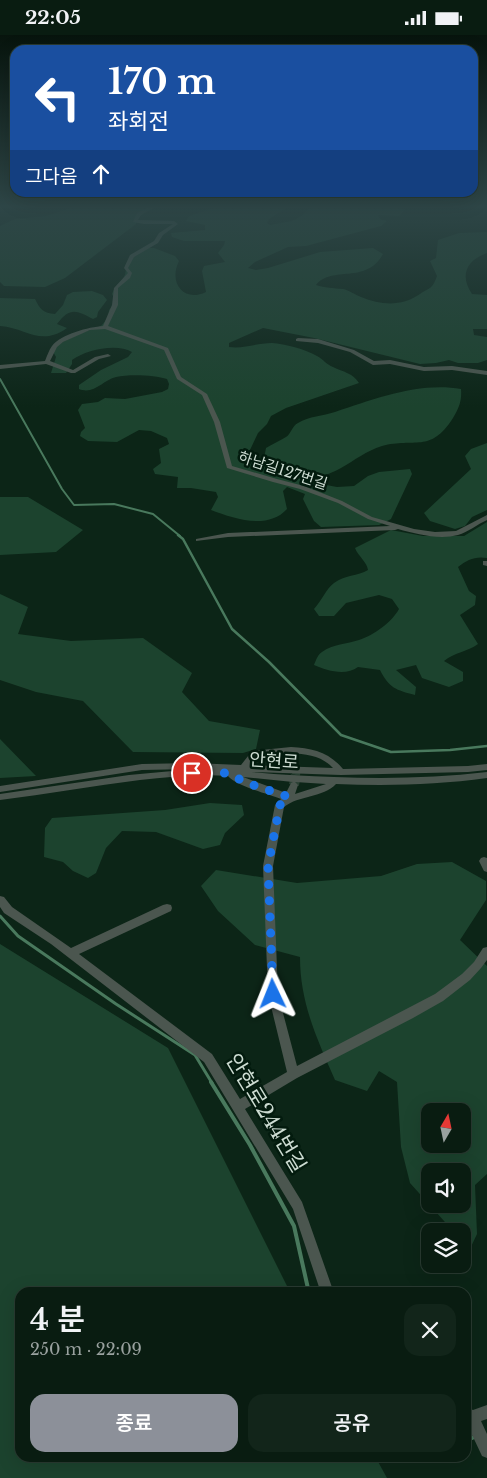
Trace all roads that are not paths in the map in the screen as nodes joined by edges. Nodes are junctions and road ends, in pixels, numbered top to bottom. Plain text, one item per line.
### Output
1 (130, 272) edge
2 (105, 327) junction
3 (298, 340) dead end
4 (108, 356) dead end
5 (47, 362) junction
6 (2, 367) edge
7 (487, 373) edge
8 (487, 517) edge
9 (399, 528) junction
10 (198, 540) dead end
11 (487, 767) edge
12 (243, 768) junction
13 (227, 773) junction
14 (487, 775) edge
15 (338, 776) junction
16 (294, 785) tunnel mouth
17 (0, 789) edge
18 (0, 797) edge
19 (289, 797) junction
20 (0, 900) edge
21 (167, 908) dead end
22 (487, 951) edge
23 (70, 953) junction
24 (293, 1075) junction
25 (238, 1107) junction
26 (326, 1287) edge
27 (487, 1413) edge
28 (471, 1418) edge
29 (486, 1448) edge

1 - 2 street
2 - 5 street
2 - 9 street, 하남길127번길
3 - 7 street
4 - 5 street
5 - 6 street
8 - 9 street, 하남길127번길
9 - 10 street
11 - 15 street, 안현로
12 - 15 street, 안현로
12 - 15 street
12 - 17 street, 안현로
13 - 15 street, 안현로
13 - 18 street, 안현로
13 - 19 street
14 - 15 street, 안현로
15 - 19 street
16 - 19 street
19 - 24 street
20 - 23 street, 안현로244번길
21 - 23 street
22 - 24 street
23 - 25 street, 안현로244번길
24 - 25 street
25 - 26 street, 안현로244번길
27 - 28 street
28 - 29 street

